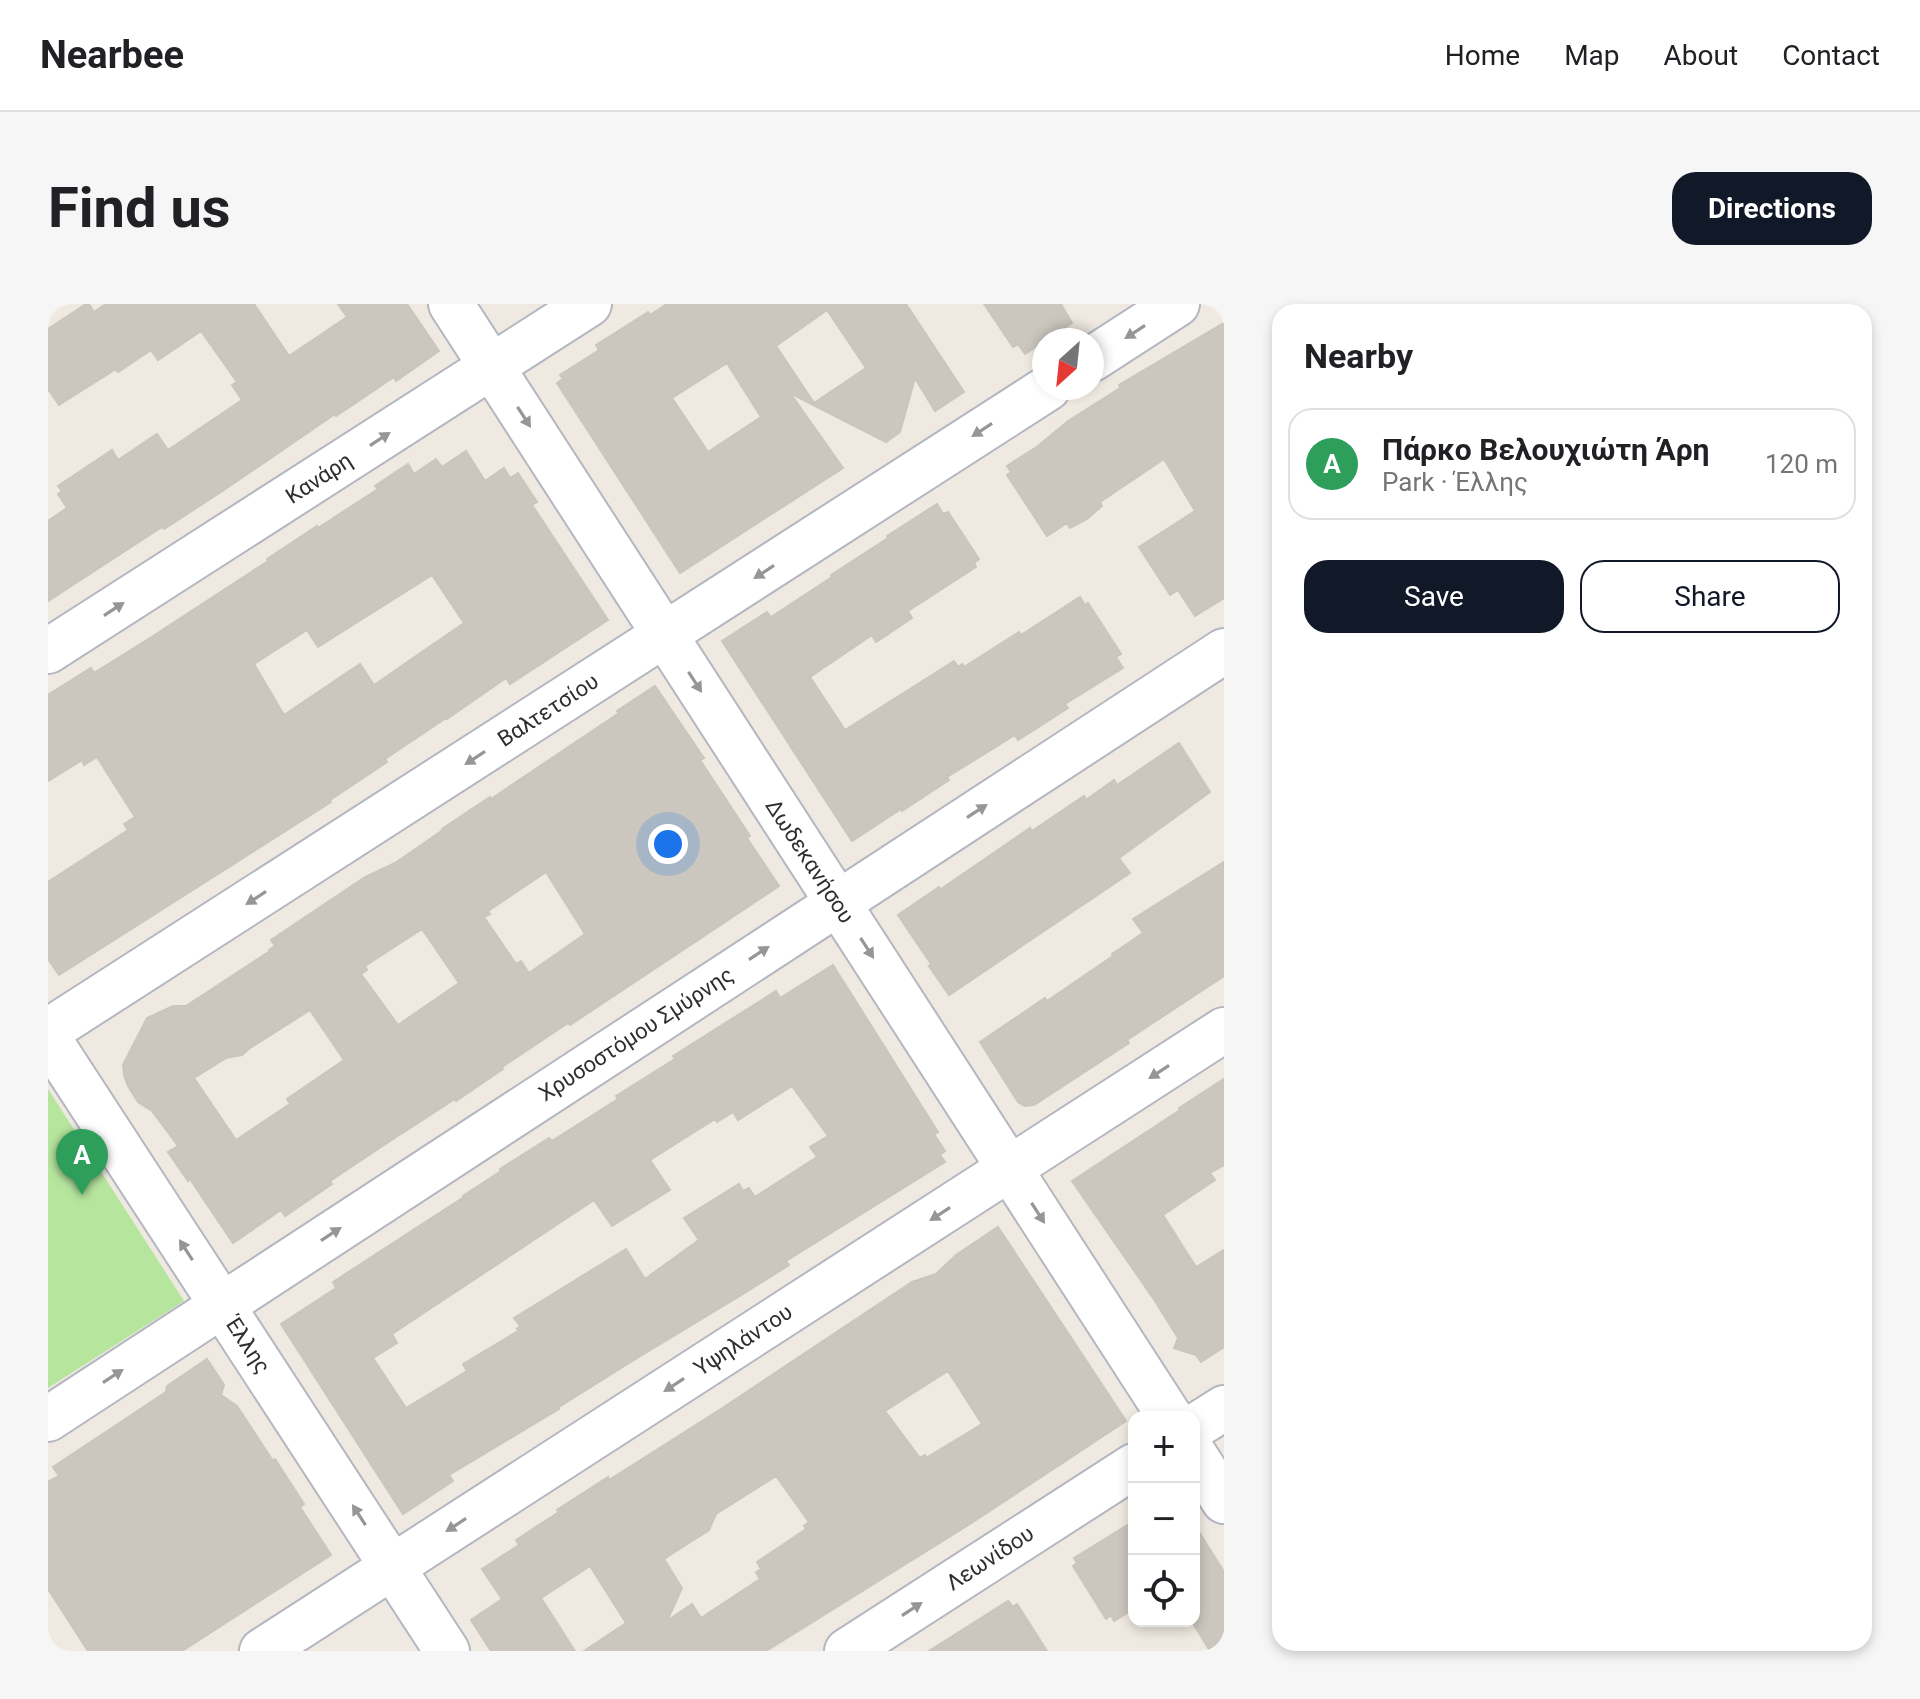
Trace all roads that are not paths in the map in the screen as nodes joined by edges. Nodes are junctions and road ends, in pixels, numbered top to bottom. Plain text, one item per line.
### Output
1 (451, 304) edge
2 (589, 304) edge
3 (1177, 304) edge
4 (1104, 351) edge
5 (492, 367) junction
6 (1032, 398) edge
7 (665, 636) junction
8 (48, 651) edge
9 (1224, 651) edge
10 (837, 902) junction
11 (1224, 1030) edge
12 (48, 1031) edge
13 (48, 1038) edge
14 (1010, 1169) junction
15 (222, 1305) junction
16 (1224, 1408) edge
17 (1166, 1411) edge
18 (48, 1419) edge
19 (1200, 1423) edge
20 (1200, 1463) edge
21 (1128, 1470) edge
22 (1224, 1501) edge
23 (392, 1566) junction
24 (262, 1651) edge
25 (447, 1651) edge
26 (847, 1651) edge

1 - 5 street, Δωδεκανήσου
2 - 5 street, Κανάρη
3 -> 4 street
5 -> 7 street, Δωδεκανήσου
8 -> 5 street, Κανάρη
6 -> 7 street, Βαλτετσίου
7 -> 10 street, Δωδεκανήσου
7 -> 12 street, Βαλτετσίου
10 -> 9 street, Χρυσοστόμου Σμύρνης
10 -> 14 street, Δωδεκανήσου
15 -> 10 street, Χρυσοστόμου Σμύρνης
11 -> 14 street, Υψηλάντου
15 -> 13 street, Έλλης
14 -> 17 street, Δωδεκανήσου
14 -> 23 street, Υψηλάντου
18 -> 15 street, Χρυσοστόμου Σμύρνης
23 -> 15 street, Έλλης
16 - 19 street
20 - 22 street
26 -> 21 street, Λεωνίδου
23 - 24 street, Υψηλάντου
23 - 25 street, Έλλης

